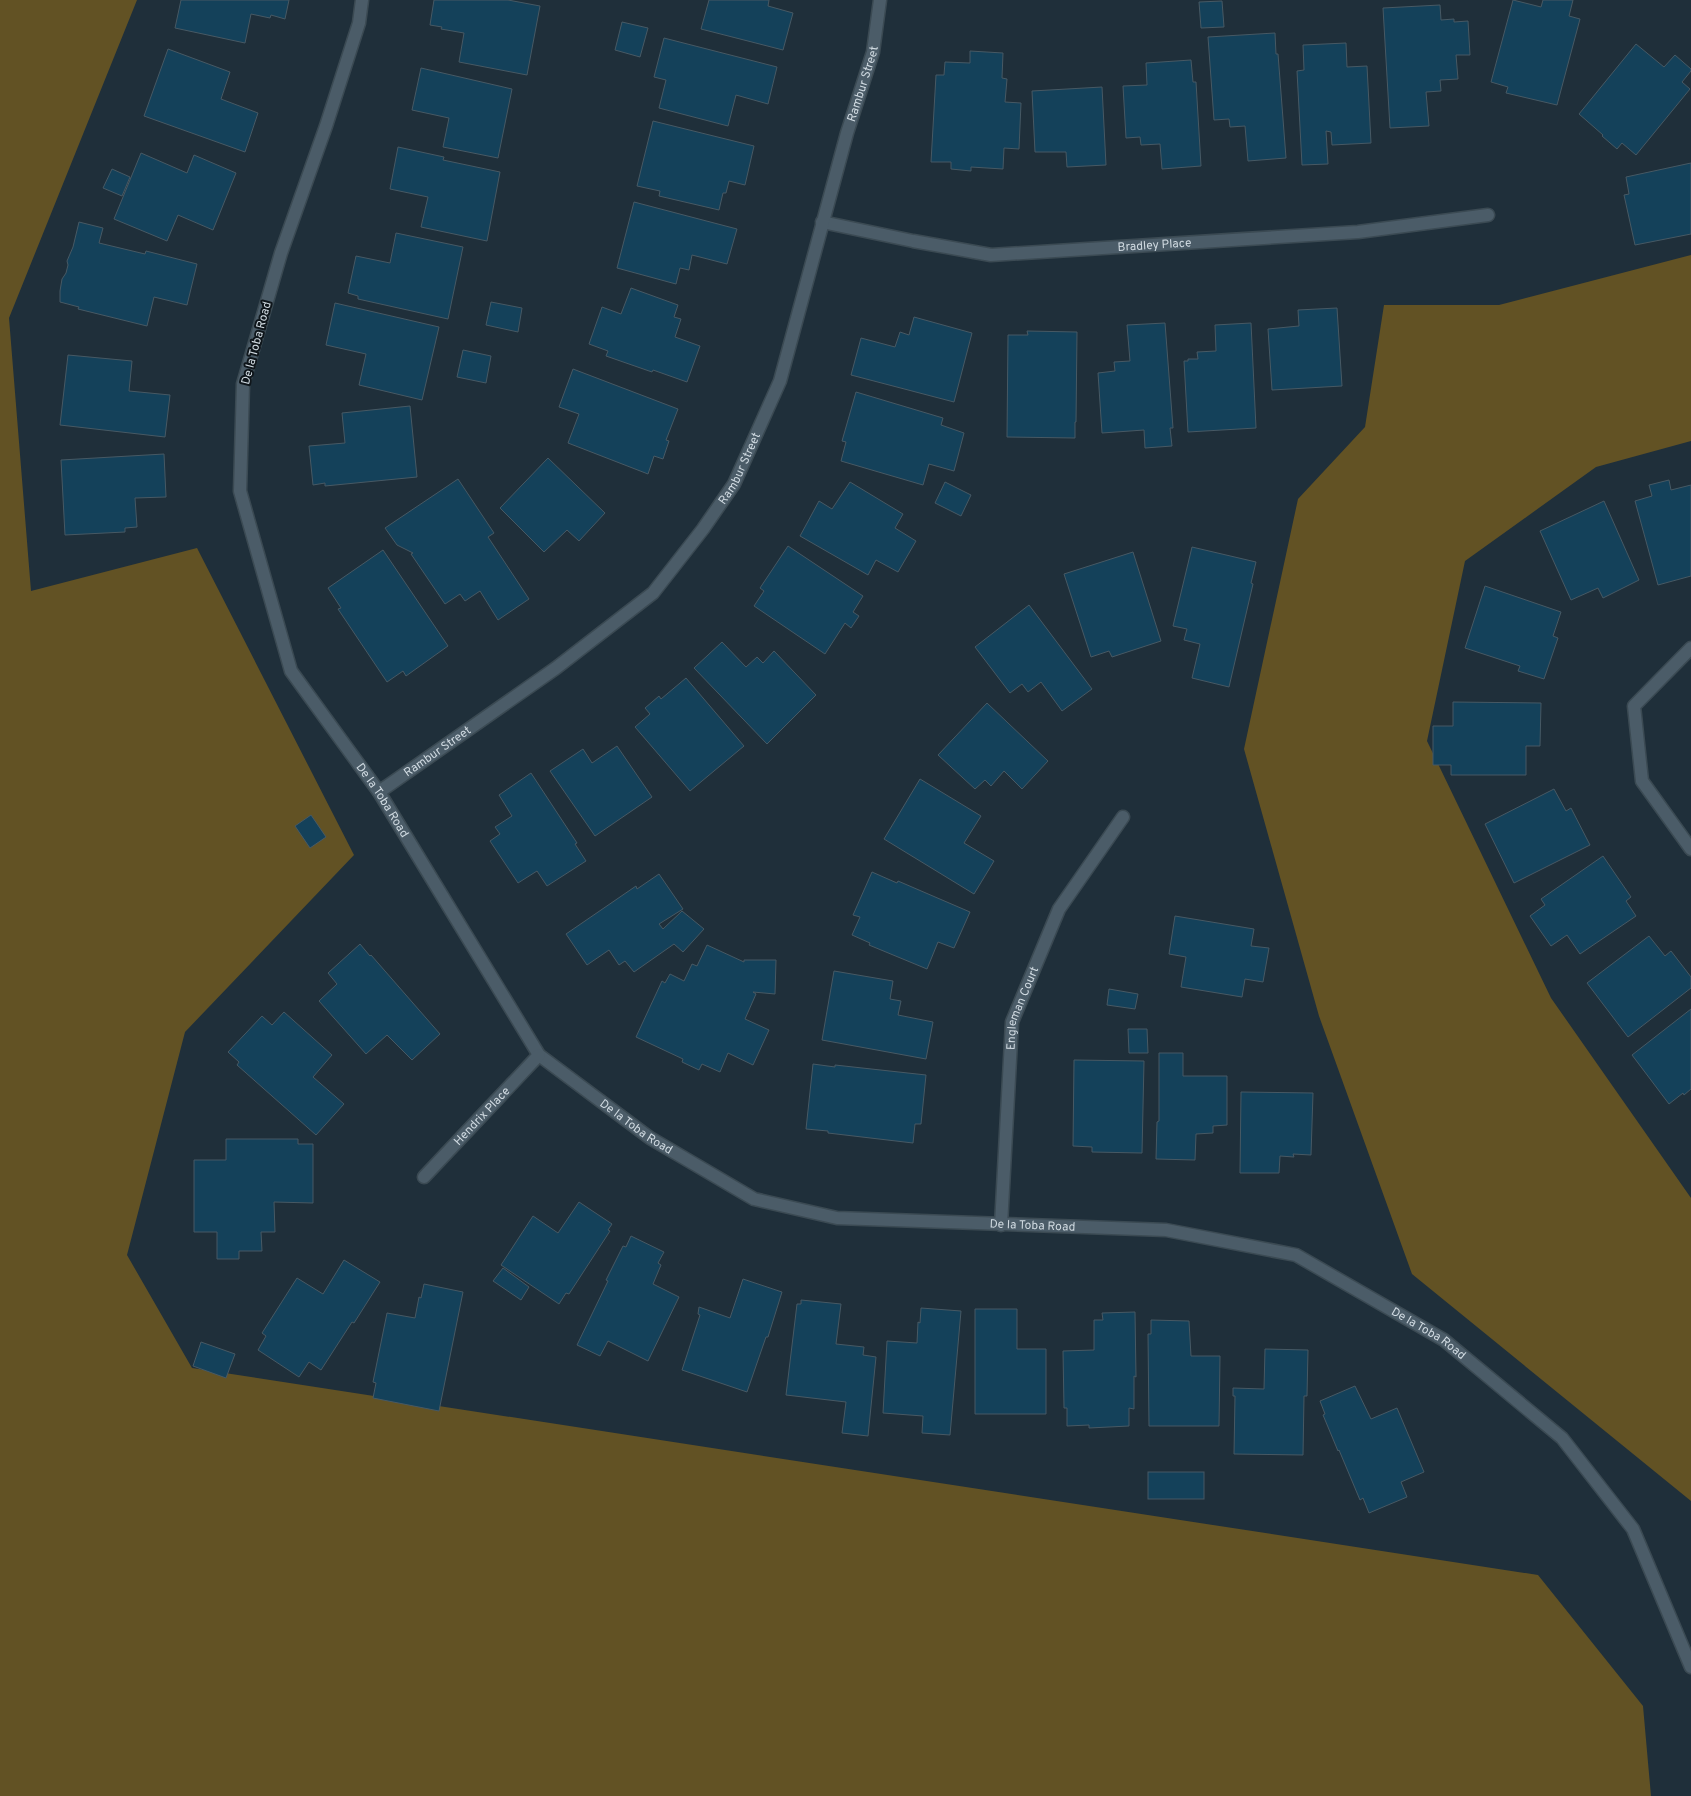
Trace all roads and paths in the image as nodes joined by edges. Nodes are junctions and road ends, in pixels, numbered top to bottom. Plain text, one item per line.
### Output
1 (362, 0) edge
2 (880, 0) edge
3 (1488, 215) dead end
4 (822, 222) junction
5 (1691, 648) edge
6 (379, 792) junction
7 (1123, 817) dead end
8 (1691, 849) edge
9 (539, 1055) junction
10 (424, 1177) dead end
11 (1002, 1226) junction
12 (1691, 1667) edge

1 - 6 street, De la Toba Road
2 - 4 street, Rambur Street
3 - 4 street, Bradley Place
4 - 6 street, Rambur Street
5 - 8 street
6 - 9 street, De la Toba Road
7 - 11 street, Engleman Court
9 - 10 street, Hendrix Place
9 - 11 street, De la Toba Road
11 - 12 street, De la Toba Road

